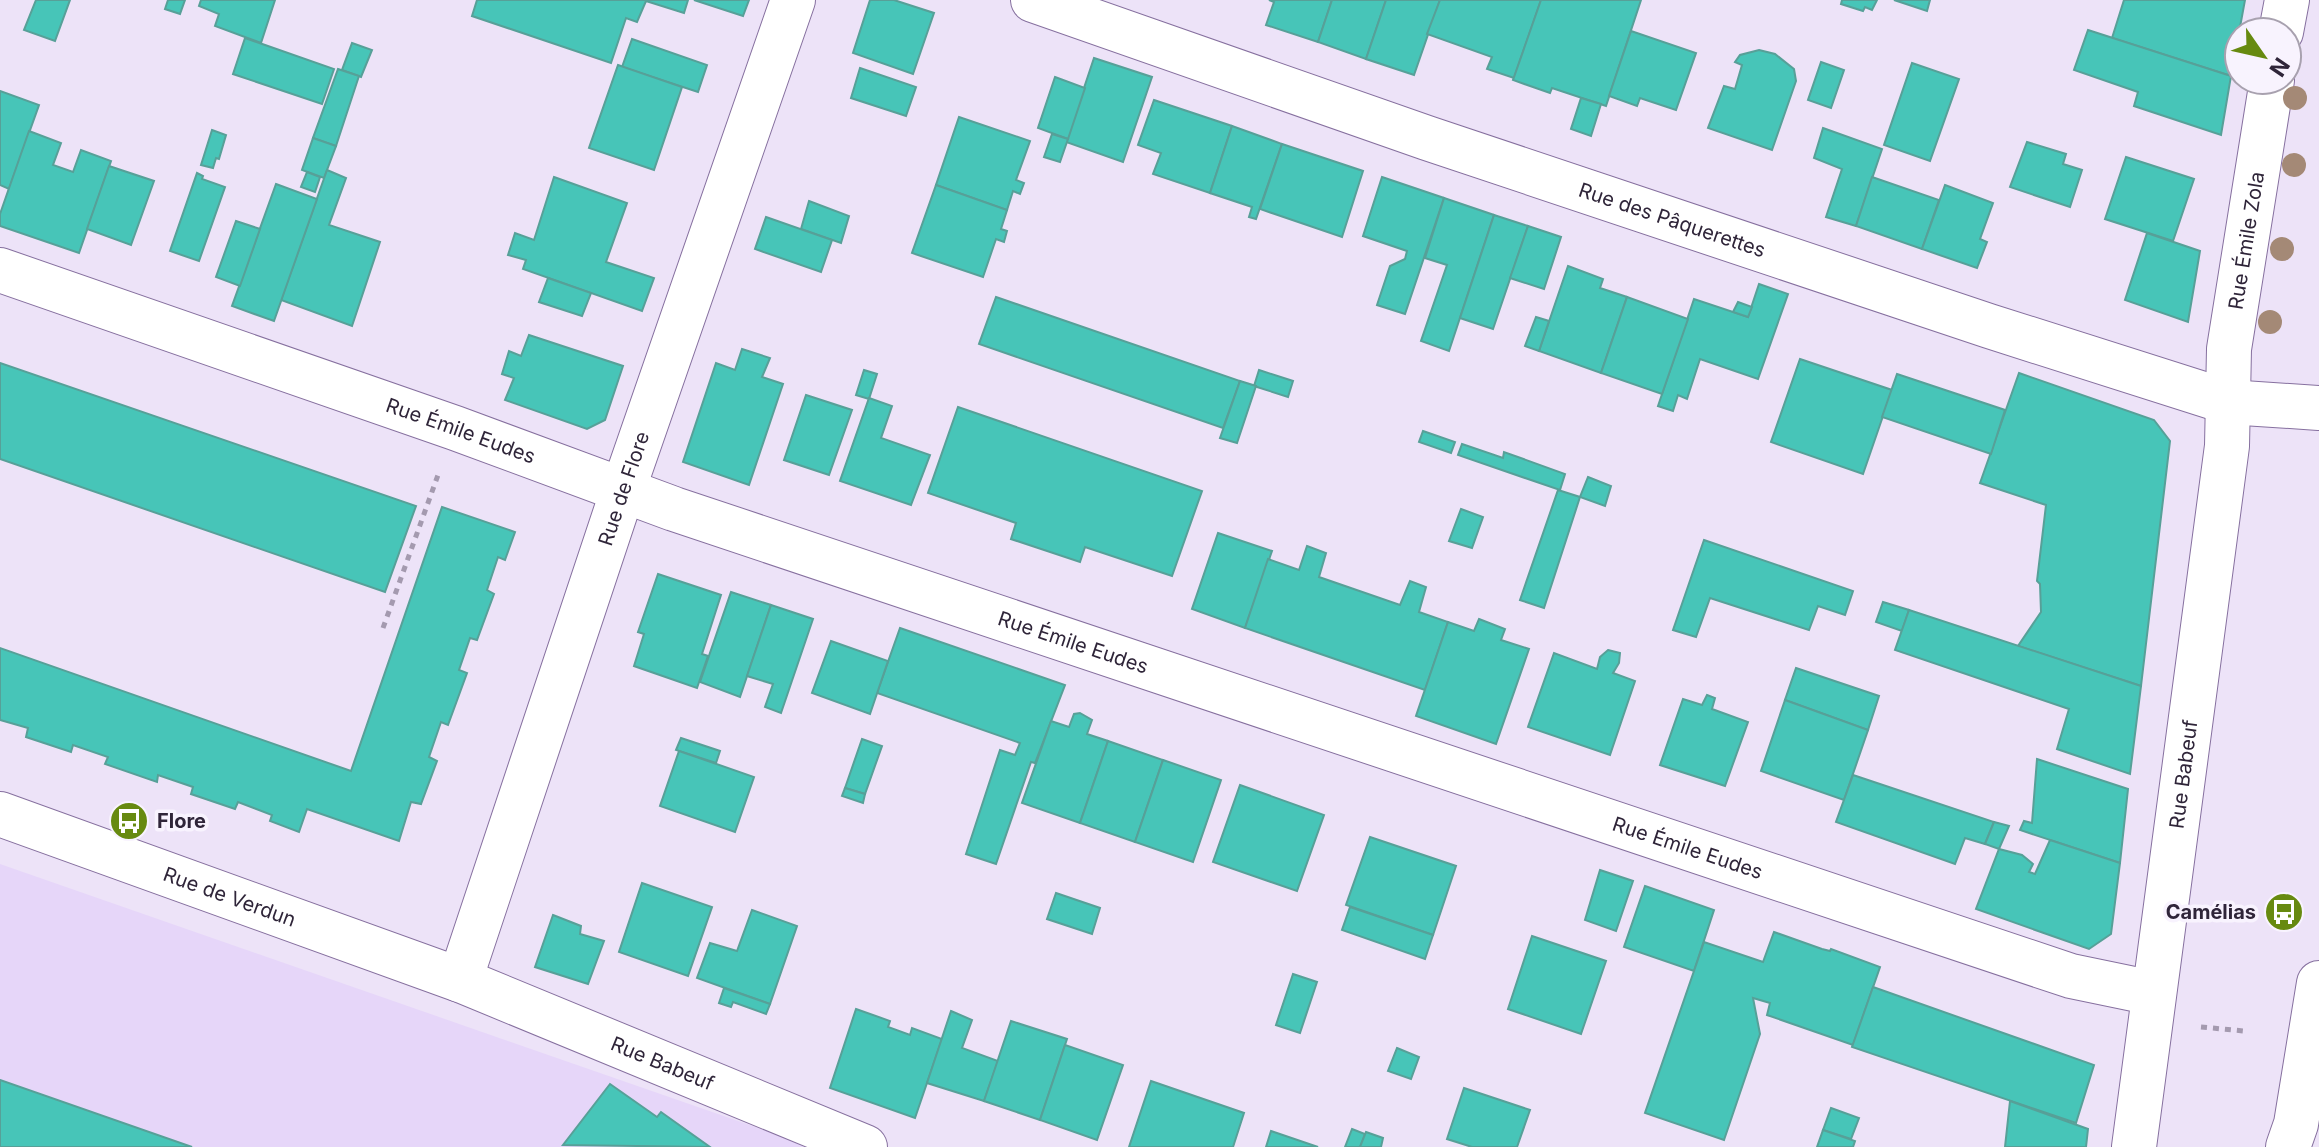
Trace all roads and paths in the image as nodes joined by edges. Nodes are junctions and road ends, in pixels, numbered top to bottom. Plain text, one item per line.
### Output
1 (793, 0) edge
2 (1033, 0) edge
3 (2269, 96) edge
4 (0, 270) edge
5 (2228, 402) junction
6 (2319, 408) edge
7 (455, 428) junction
8 (623, 490) junction
9 (383, 628) dead end
10 (0, 814) edge
11 (460, 980) junction
12 (2319, 983) edge
13 (2153, 993) junction
14 (2193, 1026) dead end
15 (2244, 1031) dead end
16 (2314, 1042) edge
17 (2301, 1133) edge
18 (865, 1147) edge
19 (2134, 1147) edge

1 - 8 street, Rue de Flore
2 - 5 street, Rue des Pâquerettes
3 - 5 street, Rue Émile Zola
4 - 7 street, Rue Émile Eudes
5 - 6 street, Rue des Pâquerettes
5 - 13 street, Rue Babeuf
7 - 8 street, Rue Émile Eudes
7 - 9 path
8 - 11 street, Rue de Flore
8 - 13 street, Rue Émile Eudes
10 - 11 street, Rue de Verdun
11 - 18 street, Rue Babeuf
12 - 16 street
13 - 19 street, Rue Babeuf
14 - 15 path
16 - 17 street

